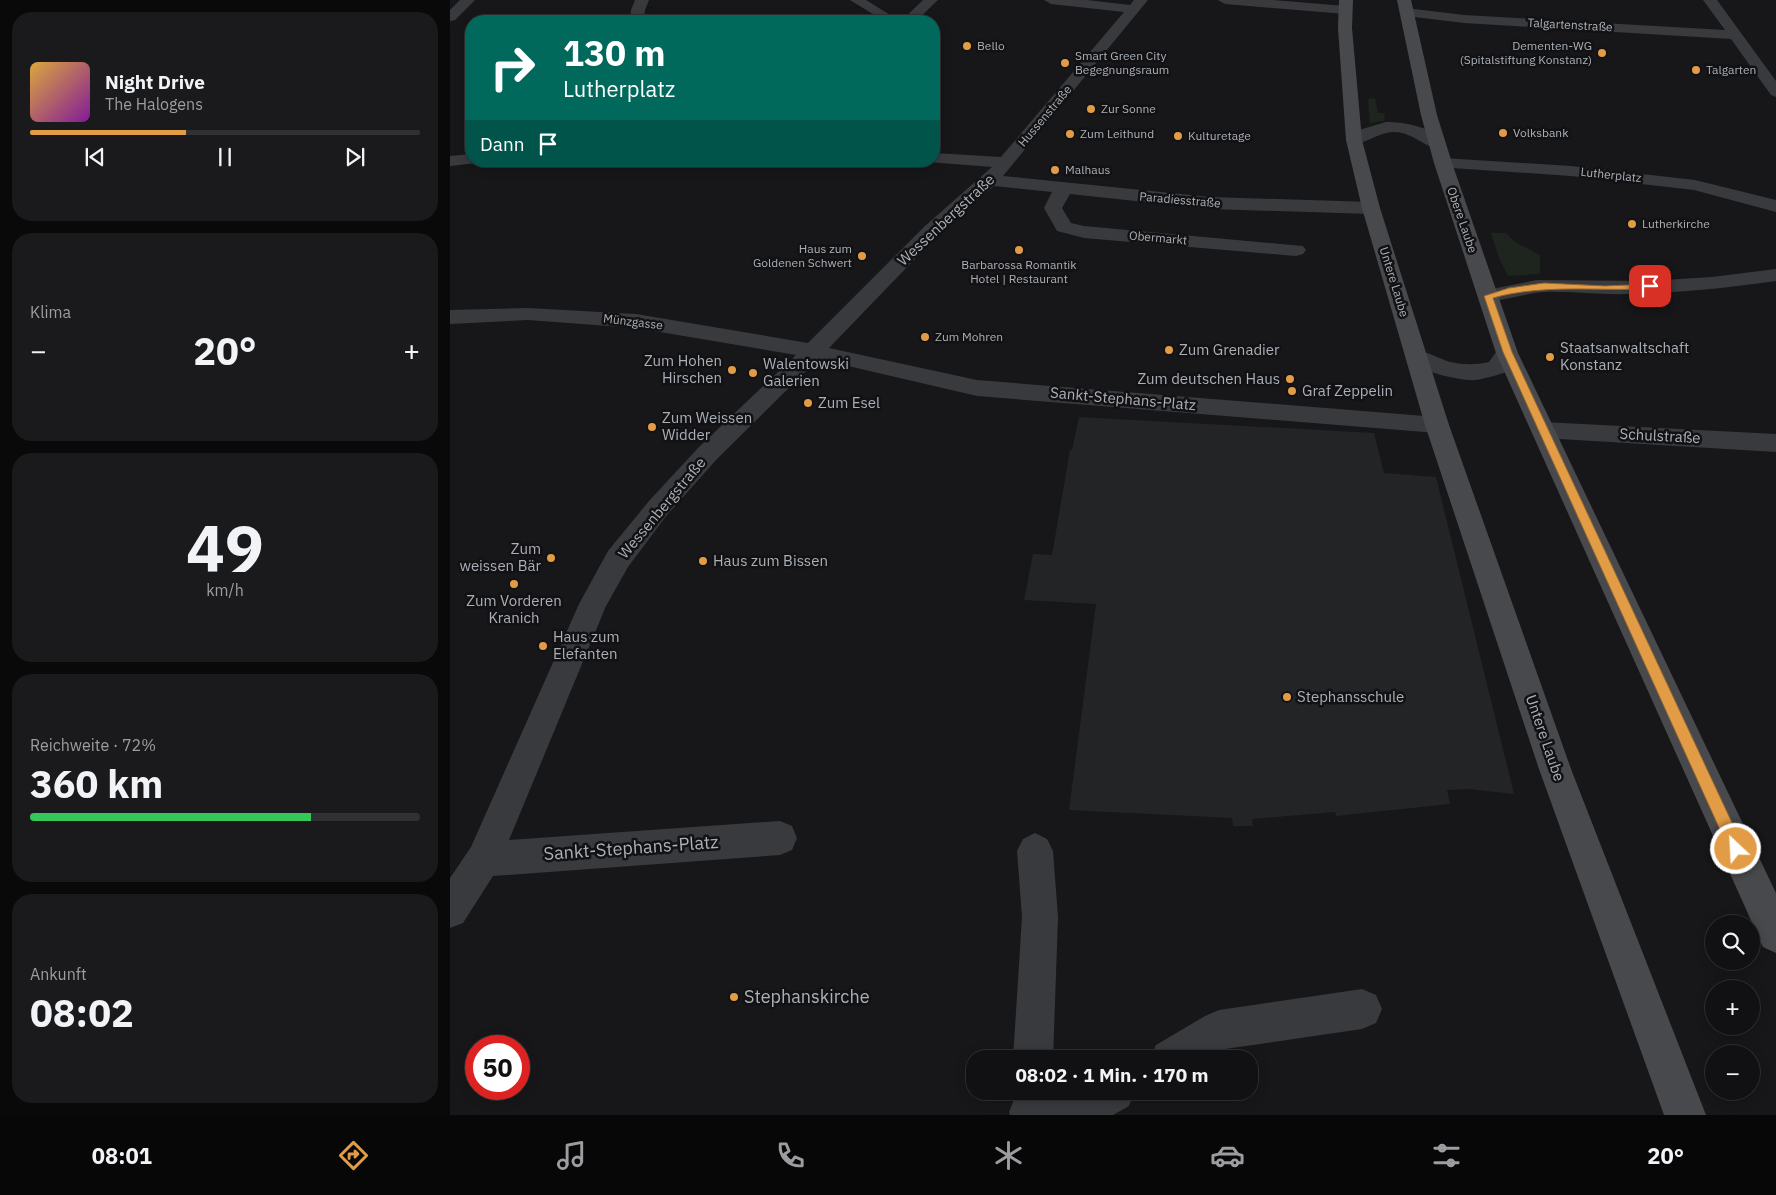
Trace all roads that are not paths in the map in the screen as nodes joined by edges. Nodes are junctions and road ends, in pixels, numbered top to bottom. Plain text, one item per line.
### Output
1 (468, 0) edge
2 (642, 0) edge
3 (857, 0) edge
4 (931, 0) edge
5 (1051, 0) edge
6 (1225, 0) edge
7 (1710, 0) edge
8 (1137, 4) edge
9 (1346, 5) edge
10 (1405, 6) edge
11 (638, 15) edge
12 (883, 15) edge
13 (915, 15) edge
14 (450, 17) edge
15 (1734, 35) junction
16 (1770, 75) edge
17 (1776, 92) edge
18 (1354, 140) junction
19 (1438, 144) junction
20 (940, 158) edge
21 (465, 160) edge
22 (450, 161) edge
23 (1006, 163) junction
24 (1443, 163) junction
25 (990, 180) junction
26 (1063, 189) junction
27 (1776, 206) edge
28 (1371, 208) junction
29 (1296, 250) dead end
30 (1776, 275) edge
31 (1488, 296) junction
32 (450, 317) edge
33 (813, 351) junction
34 (1507, 352) junction
35 (1417, 358) junction
36 (1437, 425) junction
37 (1543, 430) junction
38 (1776, 443) edge
39 (780, 838) dead end
40 (1035, 851) dead end
41 (483, 859) junction
42 (450, 910) edge
43 (1776, 934) edge
44 (1362, 1009) dead end
45 (1033, 1050) edge
46 (1185, 1050) edge
47 (1099, 1100) edge
48 (1030, 1106) edge
49 (1685, 1115) edge

1 - 14 street
2 - 11 street
3 - 12 street
4 - 13 street
5 - 8 street
6 - 9 street
7 - 15 street
8 - 23 street, Hussenstraße
9 - 18 main road
10 - 15 street, Talgartenstraße
10 - 19 main road, Obere Laube
15 - 16 street
16 - 17 street
18 - 19 street
18 - 28 main road
19 - 24 main road, Obere Laube
20 - 23 street
21 - 22 street
23 - 25 street, Wessenbergstraße
24 - 27 street, Lutherplatz
24 - 31 main road, Obere Laube
25 - 26 street, Paradiesstraße
25 - 33 street, Wessenbergstraße
26 - 28 street, Paradiesstraße
26 - 29 street, Obermarkt
28 - 35 main road, Untere Laube
30 - 31 street
31 - 34 main road
32 - 33 street, Münzgasse
33 - 36 street, Sankt-Stephans-Platz
33 - 41 street, Wessenbergstraße
34 - 35 street
34 - 37 main road
35 - 36 main road, Untere Laube
36 - 49 main road, Untere Laube
37 - 38 street, Schulstraße
37 - 43 main road
39 - 41 street, Sankt-Stephans-Platz
40 - 45 street
41 - 42 street, Wessenbergstraße
44 - 46 street
47 - 48 street

